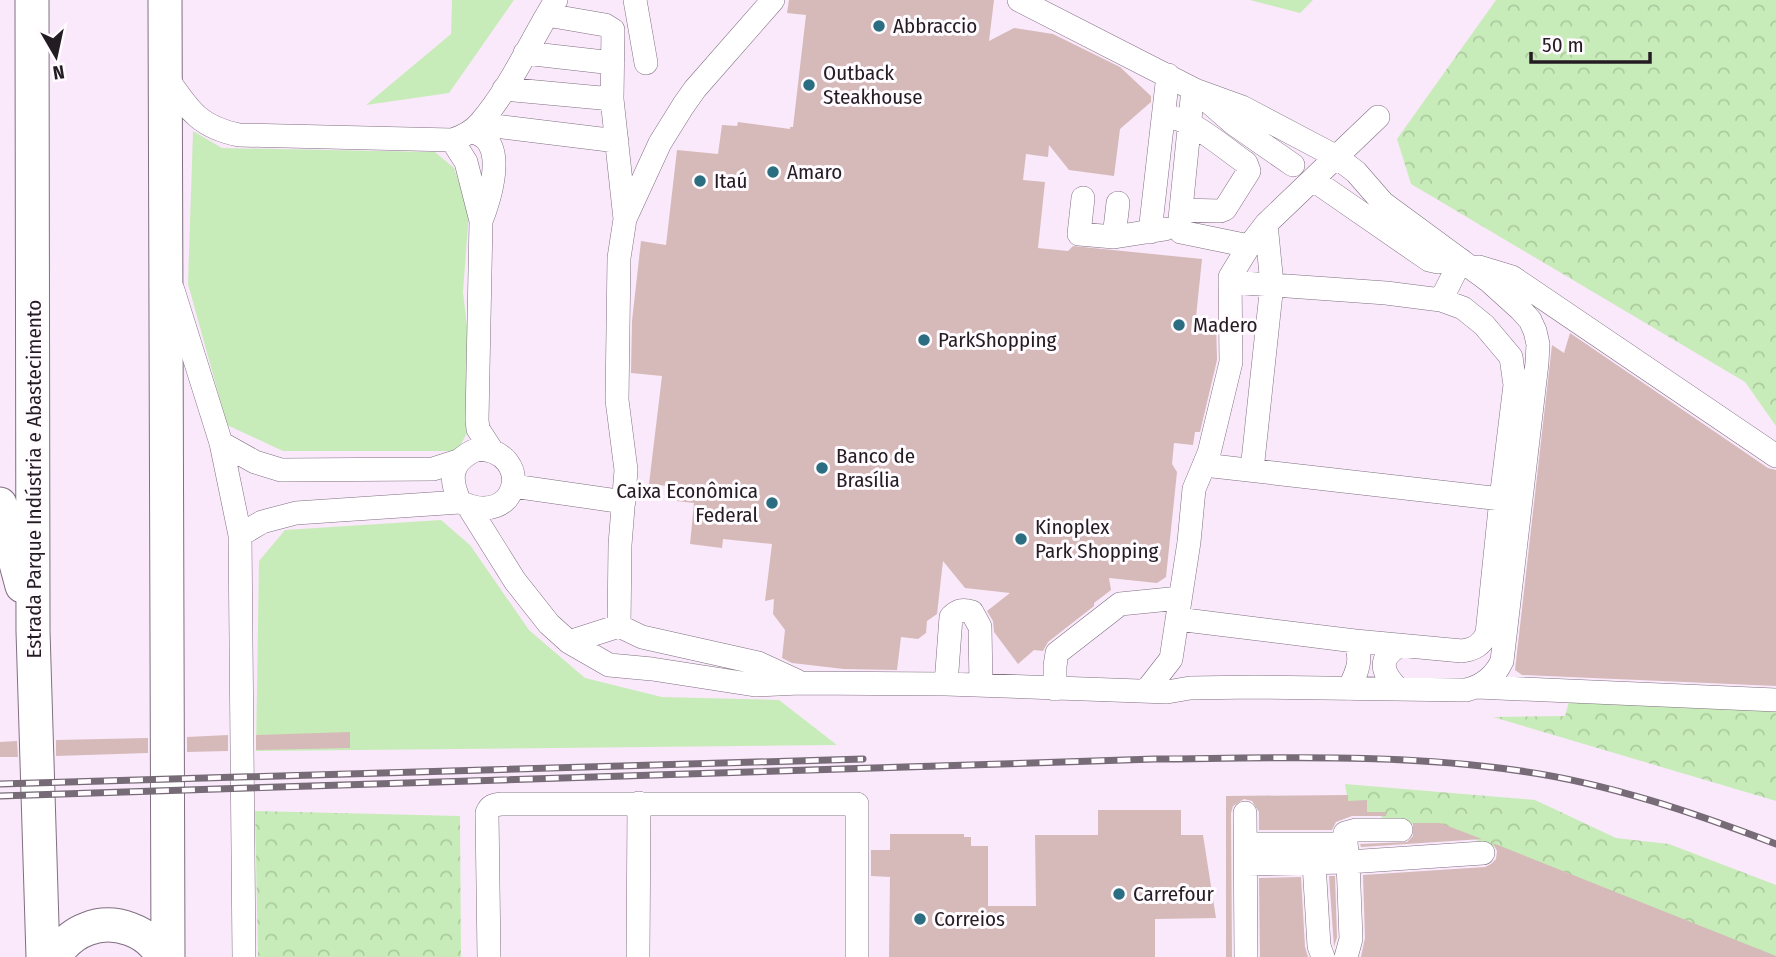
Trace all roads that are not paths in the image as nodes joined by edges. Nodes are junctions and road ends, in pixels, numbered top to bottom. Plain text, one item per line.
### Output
1 (32, 0) edge
2 (165, 0) edge
3 (635, 0) edge
4 (773, 0) edge
5 (1019, 0) edge
6 (551, 7) edge
7 (525, 54) junction
8 (613, 63) junction
9 (646, 63) dead end
10 (1168, 75) junction
11 (167, 78) junction
12 (504, 89) junction
13 (1194, 90) junction
14 (612, 99) junction
15 (1164, 116) junction
16 (1190, 125) junction
17 (467, 132) junction
18 (617, 141) junction
19 (1335, 156) junction
20 (1293, 165) dead end
21 (1356, 172) junction
22 (1322, 186) dead end
23 (1083, 198) dead end
24 (1118, 203) dead end
25 (1180, 218) junction
26 (625, 219) junction
27 (1266, 224) junction
28 (1150, 232) junction
29 (1114, 237) junction
30 (1213, 244) junction
31 (1249, 246) junction
32 (1460, 260) junction
33 (166, 267) junction
34 (1230, 280) junction
35 (1489, 281) junction
36 (1272, 284) junction
37 (1441, 300) junction
38 (1464, 308) junction
39 (1538, 344) junction
40 (1511, 357) junction
41 (478, 429) junction
42 (221, 443) junction
43 (491, 449) junction
44 (1776, 456) edge
45 (462, 457) junction
46 (1204, 465) junction
47 (1252, 470) junction
48 (513, 486) junction
49 (1501, 499) junction
50 (624, 502) junction
51 (0, 504) edge
52 (464, 504) junction
53 (240, 535) junction
54 (1179, 608) junction
55 (619, 626) junction
56 (33, 631) junction
57 (1354, 641) junction
58 (569, 642) junction
59 (1399, 646) junction
60 (1171, 659) junction
61 (756, 674) junction
62 (946, 684) junction
63 (981, 685) junction
64 (1478, 687) junction
65 (1190, 688) junction
66 (1055, 689) junction
67 (1349, 689) junction
68 (1398, 689) junction
69 (1146, 691) junction
70 (1776, 700) edge
71 (639, 803) junction
72 (1245, 813) dead end
73 (1401, 830) dead end
74 (1347, 853) junction
75 (1483, 853) dead end
76 (1246, 854) junction
77 (1314, 863) junction
78 (43, 957) edge
79 (54, 957) edge
80 (162, 957) edge
81 (169, 957) edge
82 (244, 957) edge
83 (489, 957) edge
84 (638, 957) edge
85 (857, 957) edge
86 (1246, 957) edge
87 (1323, 957) edge
88 (1346, 957) edge

1 - 56 highway, Estrada Parque Indústria e Abastecimento
2 - 11 highway
3 - 9 street
4 - 26 street
5 - 10 street
6 - 7 street
6 - 8 street
7 - 8 street
7 - 12 street
8 - 14 street
10 - 13 street
10 - 15 street
11 - 17 street
11 - 33 highway
12 - 14 street
12 - 17 street
13 - 16 street
13 - 19 street
13 - 20 street
14 - 18 street
15 - 16 street
15 - 28 street
16 - 25 street
16 - 25 street
17 - 18 street
17 - 41 street
18 - 26 street
19 - 21 street
19 - 21 street
19 - 27 street
21 - 32 street
22 - 32 street
23 - 29 street
24 - 29 street
25 - 28 street
25 - 30 street
26 - 50 street
27 - 31 street
27 - 36 street
28 - 29 street
28 - 30 street
30 - 31 street
30 - 34 street
31 - 34 street
32 - 35 street
32 - 37 street
32 - 44 street
33 - 42 street
33 - 81 highway
34 - 36 street
34 - 46 street
35 - 38 street
35 - 39 street
36 - 37 street
36 - 47 street
37 - 38 street
38 - 40 street
39 - 40 street
39 - 64 street
40 - 49 street
41 - 43 street
41 - 45 street
42 - 45 street
42 - 53 street
43 - 45 street
43 - 48 street
45 - 52 street
46 - 47 street
46 - 54 street
47 - 49 street
48 - 50 street
48 - 52 street
49 - 59 street
50 - 55 street
51 - 56 highway
52 - 53 street
52 - 58 street
53 - 82 street
54 - 57 street
54 - 60 street
54 - 66 street
55 - 58 street
55 - 61 street
56 - 78 highway, Estrada Parque Indústria e Abastecimento
57 - 59 street
57 - 67 street
58 - 61 street
59 - 68 street
60 - 65 street
60 - 69 street
61 - 62 street
62 - 63 street
62 - 63 street
63 - 66 street
64 - 68 street
64 - 70 street
65 - 67 street
65 - 69 street
66 - 69 street
67 - 68 street
71 - 83 street
71 - 84 street
71 - 85 street
72 - 76 street
73 - 74 street
74 - 75 street
74 - 76 street
74 - 77 street
74 - 88 street
76 - 77 street
76 - 86 street
77 - 87 street
79 - 80 highway

